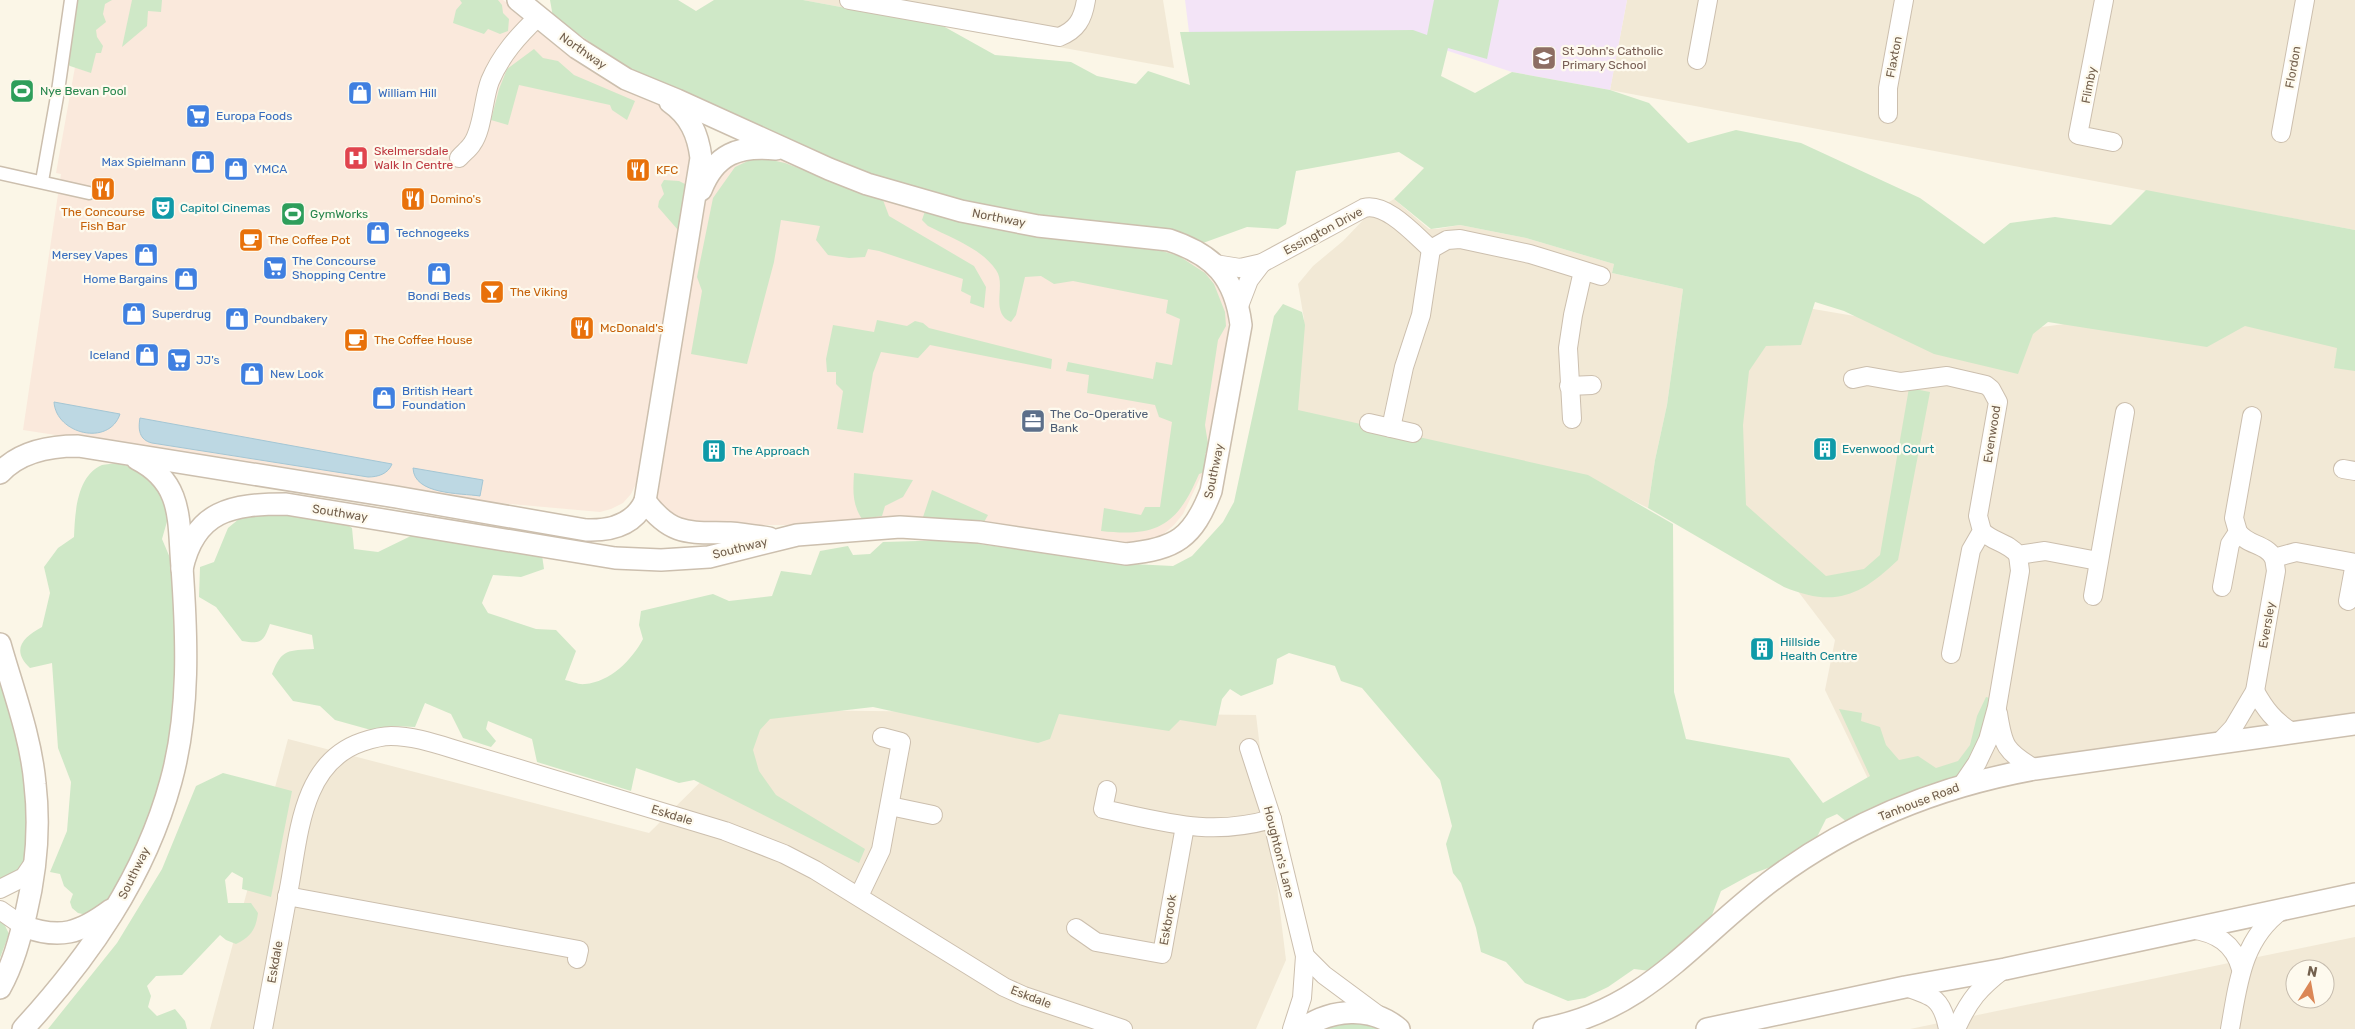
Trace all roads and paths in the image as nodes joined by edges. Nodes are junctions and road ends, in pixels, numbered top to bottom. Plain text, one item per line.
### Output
1 (71, 0) edge
2 (518, 0) edge
3 (1086, 0) edge
4 (1708, 0) edge
5 (1904, 0) edge
6 (2104, 0) edge
7 (2305, 0) edge
8 (856, 1) edge
9 (538, 17) junction
10 (1697, 60) dead end
11 (655, 93) junction
12 (1888, 114) dead end
13 (2280, 133) dead end
14 (2113, 142) dead end
15 (787, 150) junction
16 (459, 158) dead end
17 (0, 173) edge
18 (42, 181) junction
19 (89, 193) dead end
20 (695, 206) junction
21 (1431, 248) junction
22 (1262, 263) junction
23 (1215, 264) junction
24 (1583, 271) junction
25 (1601, 276) dead end
26 (1239, 306) junction
27 (668, 358) joint
28 (1853, 379) dead end
29 (1592, 385) dead end
30 (1570, 386) junction
31 (1228, 399) joint
32 (2125, 412) dead end
33 (2252, 416) dead end
34 (1572, 418) dead end
35 (1369, 423) dead end
36 (1391, 428) junction
37 (1413, 433) dead end
38 (128, 455) junction
39 (1, 472) edge
40 (645, 501) junction
41 (1982, 531) junction
42 (2238, 532) junction
43 (777, 539) junction
44 (2018, 555) junction
45 (2274, 558) junction
46 (2098, 561) junction
47 (2355, 563) edge
48 (182, 569) junction
49 (2222, 587) dead end
50 (2092, 596) dead end
51 (2348, 600) dead end
52 (0, 644) edge
53 (1951, 654) dead end
54 (2255, 691) junction
55 (1997, 707) junction
56 (2355, 724) edge
57 (2292, 732) junction
58 (882, 737) dead end
59 (2218, 744) junction
60 (1250, 748) dead end
61 (2035, 768) junction
62 (1962, 785) junction
63 (1107, 790) dead end
64 (890, 806) junction
65 (933, 815) dead end
66 (1272, 820) junction
67 (1184, 826) junction
68 (35, 861) junction
69 (0, 889) edge
70 (2355, 894) edge
71 (287, 896) junction
72 (859, 896) junction
73 (119, 904) junction
74 (2283, 909) junction
75 (0, 910) edge
76 (23, 926) junction
77 (1076, 928) dead end
78 (2188, 928) junction
79 (1305, 956) junction
80 (577, 959) dead end
81 (2005, 969) junction
82 (2241, 969) junction
83 (1904, 987) junction
84 (0, 988) edge
85 (1074, 1022) edge
86 (1397, 1026) edge
87 (1714, 1028) edge
88 (23, 1029) edge
89 (263, 1029) edge
90 (1123, 1029) edge
91 (1292, 1029) edge
92 (1302, 1029) edge
93 (1544, 1029) edge
94 (1948, 1029) edge
95 (1956, 1029) edge
96 (2230, 1029) edge

1 - 18 street
2 - 9 street, Northway
3 - 8 street
4 - 10 street
5 - 12 street, Flaxton
6 - 14 street, Flimby
7 - 13 street, Flordon
9 - 11 street, Northway
9 - 16 street
11 - 15 street, Northway
11 - 20 street, Northway
15 - 20 street
15 - 23 street, Northway
17 - 18 street
18 - 19 street
20 - 27 street, Northway
21 - 22 street, Essington Drive
21 - 24 street
21 - 36 street
22 - 23 street, Essington Drive
22 - 26 street, Essington Drive
23 - 26 street, Northway
24 - 25 street
24 - 30 street
26 - 31 street, Northway
27 - 40 street, Southway
28 - 41 street, Evenwood
29 - 30 street
30 - 34 street
31 - 43 street, Southway
32 - 46 street
33 - 42 street
35 - 36 street
36 - 37 street
38 - 39 street, Southway
38 - 40 street, Southway
38 - 48 street, Southway
40 - 43 street
41 - 44 street
41 - 53 street
42 - 45 street
42 - 49 street
43 - 48 street, Southway
44 - 46 street
44 - 55 street
45 - 47 street
45 - 54 street, Eversley
46 - 50 street
47 - 51 street
48 - 73 street, Southway
52 - 68 street
54 - 57 street
54 - 59 street, Eversley
55 - 61 street
55 - 62 street
56 - 57 street, Tanhouse Road
57 - 59 street, Tanhouse Road
58 - 64 street
59 - 61 street, Tanhouse Road
60 - 66 street, Houghton's Lane
61 - 62 street, Tanhouse Road
62 - 93 street, Tanhouse Road
63 - 67 street
64 - 65 street
64 - 72 street
66 - 67 street
66 - 79 street, Houghton's Lane
67 - 77 street, Eskbrook
68 - 69 street
68 - 76 street
70 - 74 street
71 - 72 street, Eskdale
71 - 80 street
71 - 89 street, Eskdale
72 - 85 street, Eskdale
73 - 76 street
73 - 88 street, Southway
74 - 78 street
74 - 82 street
75 - 76 street
76 - 84 street
78 - 81 street
78 - 82 street
79 - 86 street
79 - 91 street, Houghton's Lane
81 - 83 street
81 - 95 street
82 - 96 street
83 - 87 street
83 - 94 street
85 - 90 street, Eskdale
86 - 92 street

